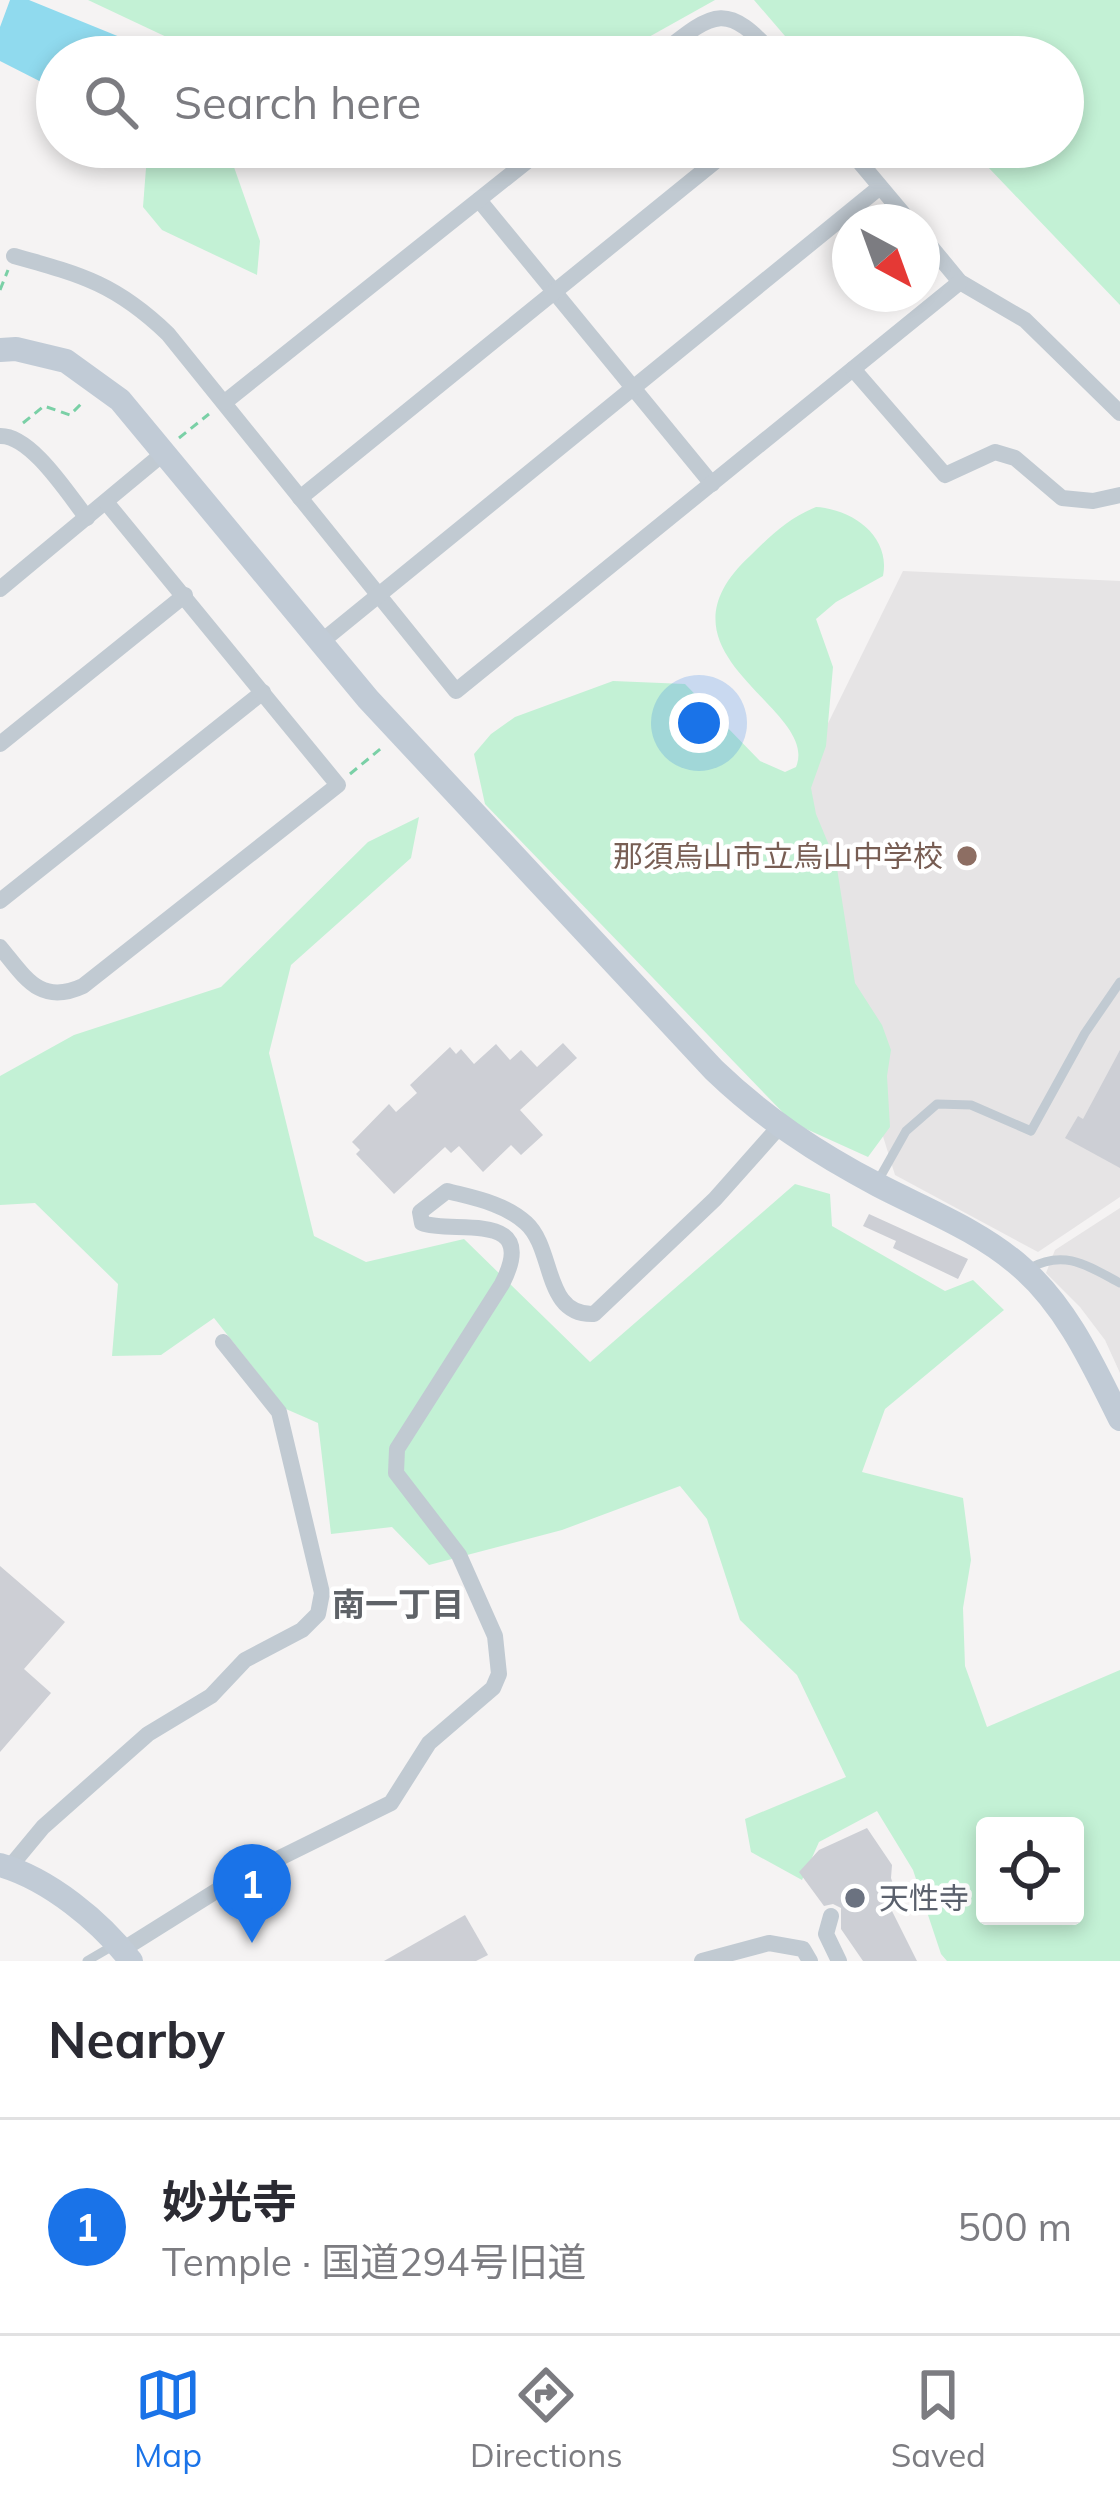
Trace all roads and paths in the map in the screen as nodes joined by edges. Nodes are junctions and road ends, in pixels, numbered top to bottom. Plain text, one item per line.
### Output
1 (683, 36) edge
2 (760, 36) edge
3 (519, 168) edge
4 (707, 168) edge
5 (864, 168) edge
6 (880, 188) junction
7 (479, 200) junction
8 (894, 204) edge
9 (14, 256) joint
10 (940, 258) edge
11 (960, 282) junction
12 (0, 290) edge
13 (554, 292) junction
14 (0, 350) edge
15 (853, 369) junction
16 (101, 384) junction
17 (633, 388) junction
18 (224, 402) junction
19 (1120, 413) edge
20 (7, 436) edge
21 (165, 452) junction
22 (712, 484) junction
23 (1120, 494) edge
24 (301, 498) junction
25 (106, 502) junction
26 (87, 518) junction
27 (0, 589) edge
28 (185, 595) junction
29 (379, 595) junction
30 (321, 641) junction
31 (263, 692) junction
32 (400, 734) junction
33 (0, 744) edge
34 (338, 785) junction
35 (0, 901) edge
36 (0, 947) edge
37 (1120, 982) edge
38 (779, 1127) junction
39 (877, 1184) junction
40 (1025, 1271) junction
41 (1120, 1283) edge
42 (224, 1342) dead end
43 (1120, 1419) edge
44 (4, 1866) edge
45 (831, 1916) dead end
46 (123, 1952) edge
47 (87, 1961) edge
48 (702, 1961) edge
49 (810, 1961) edge
50 (839, 1961) edge

1 - 2 street
3 - 7 street
4 - 13 street
5 - 6 street
6 - 8 street
6 - 17 street
7 - 13 street
7 - 18 street
9 - 12 path
9 - 18 street
10 - 11 street
11 - 15 street
11 - 19 street
13 - 17 street
13 - 24 street
14 - 16 street
15 - 22 street
15 - 23 street
16 - 20 path
16 - 21 street
17 - 22 street
17 - 29 street
18 - 21 path
18 - 24 street
20 - 26 street
21 - 25 street
21 - 30 street
22 - 29 street
24 - 29 street
25 - 26 street
25 - 28 street
26 - 27 street
28 - 31 street
28 - 33 street
29 - 30 street
30 - 32 street
31 - 34 street
31 - 35 street
32 - 34 path
32 - 38 street
34 - 36 street
37 - 39 lane
38 - 39 street
38 - 46 street
39 - 40 street
40 - 41 lane
40 - 43 street
42 - 44 street
44 - 46 street
45 - 50 street
46 - 47 lane
48 - 49 street

